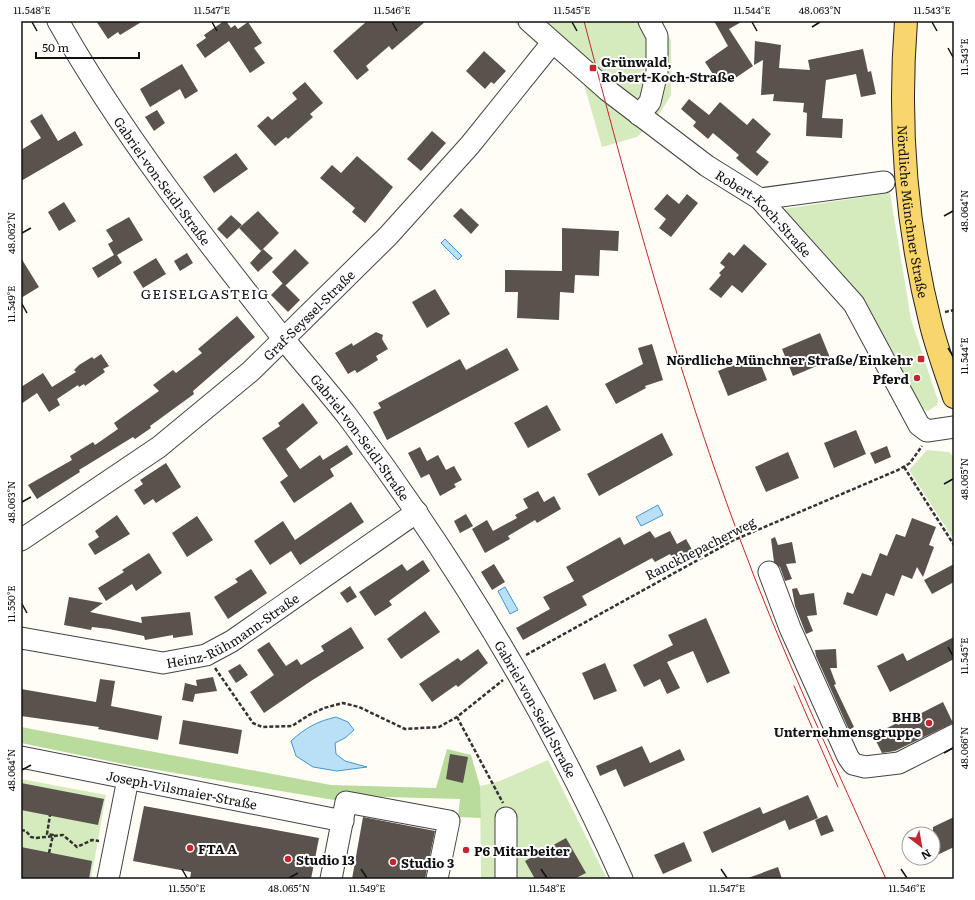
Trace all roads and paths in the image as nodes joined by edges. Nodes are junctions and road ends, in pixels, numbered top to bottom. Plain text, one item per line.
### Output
1 (58, 21) edge
2 (529, 21) edge
3 (649, 21) edge
4 (906, 21) edge
5 (552, 42) junction
6 (640, 115) junction
7 (884, 182) dead end
8 (760, 199) junction
9 (942, 305) dead end
10 (954, 310) edge
11 (944, 312) junction
12 (946, 319) dead end
13 (284, 340) junction
14 (954, 397) edge
15 (954, 428) edge
16 (927, 430) junction
17 (904, 466) junction
18 (417, 512) junction
19 (21, 540) edge
20 (954, 545) edge
21 (769, 572) dead end
22 (21, 638) edge
23 (206, 655) junction
24 (514, 666) junction
25 (457, 717) junction
26 (954, 735) edge
27 (21, 757) edge
28 (128, 779) junction
29 (344, 812) junction
30 (50, 815) dead end
31 (506, 818) joint
32 (21, 830) edge
33 (53, 835) junction
34 (115, 844) junction
35 (49, 853) dead end
36 (108, 879) edge
37 (331, 879) edge
38 (437, 879) edge
39 (506, 879) edge
40 (622, 879) edge

1 - 13 street, Gabriel-von-Seidl-Straße
2 - 5 street, Robert-Koch-Straße
3 - 6 street
4 - 14 main road, Nördliche Münchner Straße
5 - 6 street, Robert-Koch-Straße
5 - 13 street, Graf-Seyssel-Straße
6 - 8 street, Robert-Koch-Straße
7 - 8 street
8 - 16 street, Robert-Koch-Straße
9 - 11 path
10 - 11 path
11 - 12 path
13 - 18 street, Gabriel-von-Seidl-Straße
13 - 19 street, Graf-Seyssel-Straße
15 - 16 street
16 - 17 path, Ranckhepacherweg
17 - 20 path
17 - 24 path, Ranckhepacherweg
18 - 23 street, Heinz-Rühmann-Straße
18 - 24 street, Gabriel-von-Seidl-Straße
21 - 26 street
22 - 23 street, Heinz-Rühmann-Straße
23 - 25 path, Ranckhepacherweg
24 - 25 path, Ranckhepacherweg
24 - 40 street, Gabriel-von-Seidl-Straße
25 - 31 path
27 - 28 street, Joseph-Vilsmaier-Straße
28 - 29 street, Joseph-Vilsmaier-Straße
28 - 34 street
29 - 37 street
29 - 38 street, Joseph-Vilsmaier-Straße
30 - 33 path
31 - 39 street
32 - 33 path
33 - 34 path
33 - 35 path
34 - 36 street

